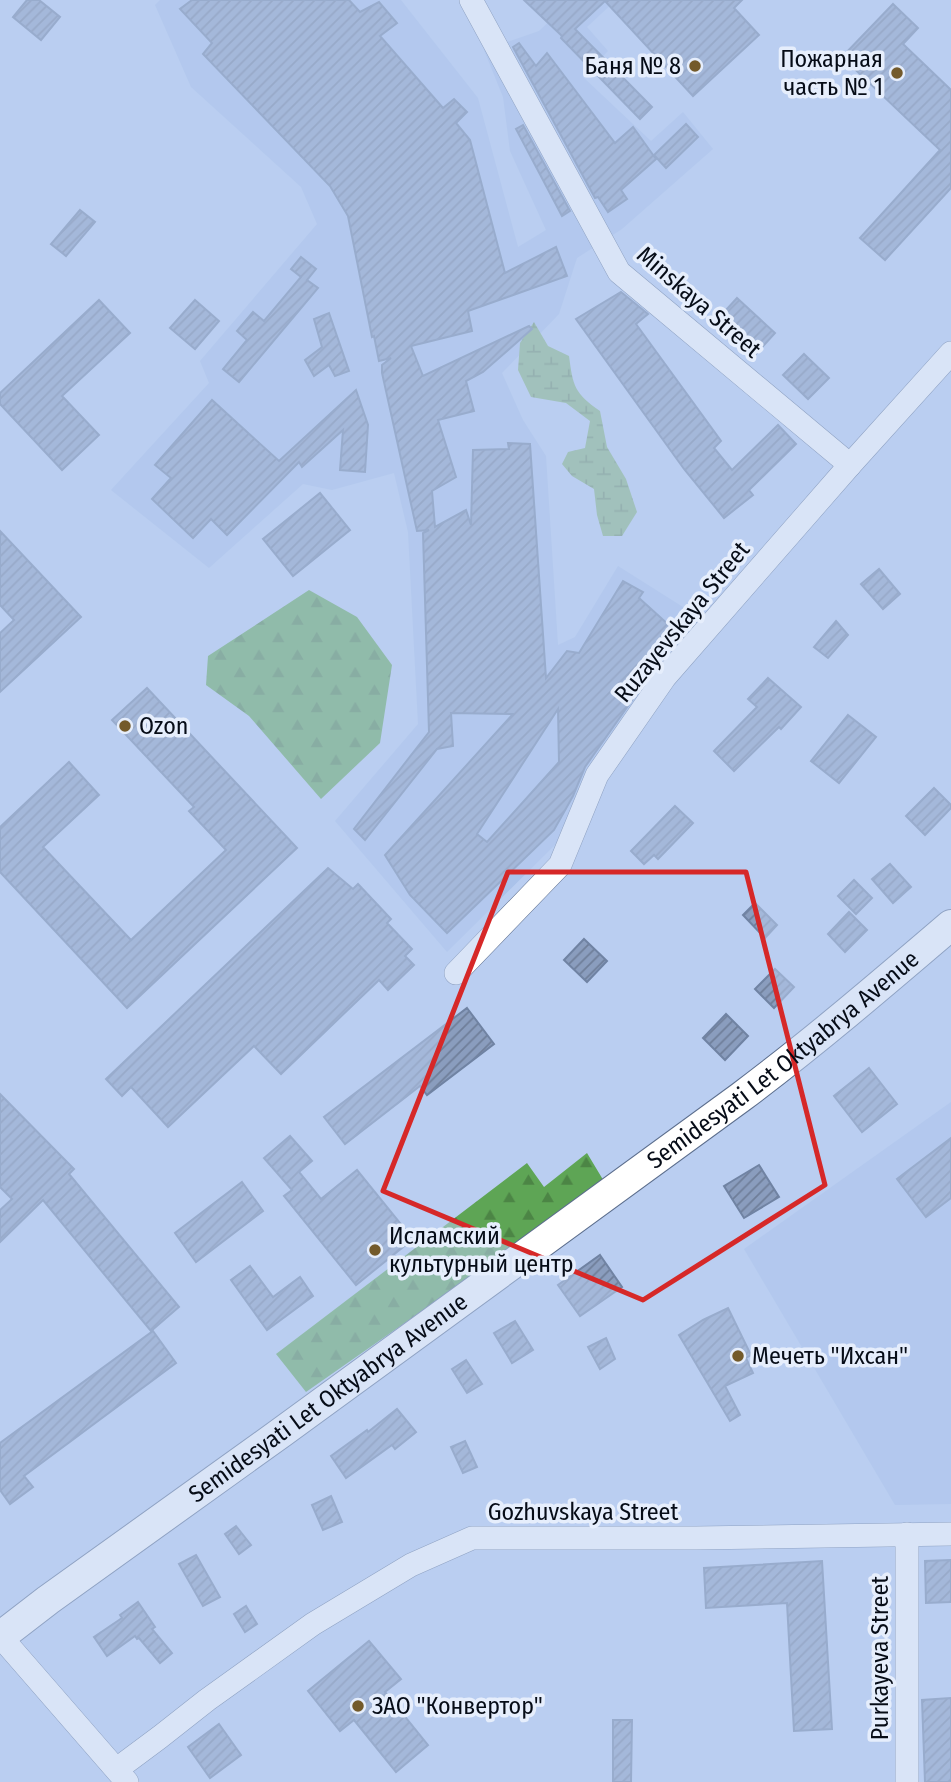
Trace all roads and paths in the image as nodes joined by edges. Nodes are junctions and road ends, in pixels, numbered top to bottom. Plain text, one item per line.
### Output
1 (471, 0) edge
2 (951, 354) edge
3 (850, 465) junction
4 (951, 925) edge
5 (456, 973) dead end
6 (907, 1534) junction
7 (951, 1534) edge
8 (0, 1637) edge
9 (122, 1776) edge
10 (907, 1782) edge

1 - 3 street, Minskaya Street
2 - 3 street, Ruzayevskaya Street
3 - 5 street, Ruzayevskaya Street
4 - 8 main road, Semidesyati Let Oktyabrya Avenue
6 - 7 street, Gozhuvskaya Street
6 - 9 street, Gozhuvskaya Street
6 - 10 street, Purkayeva Street
8 - 9 street

